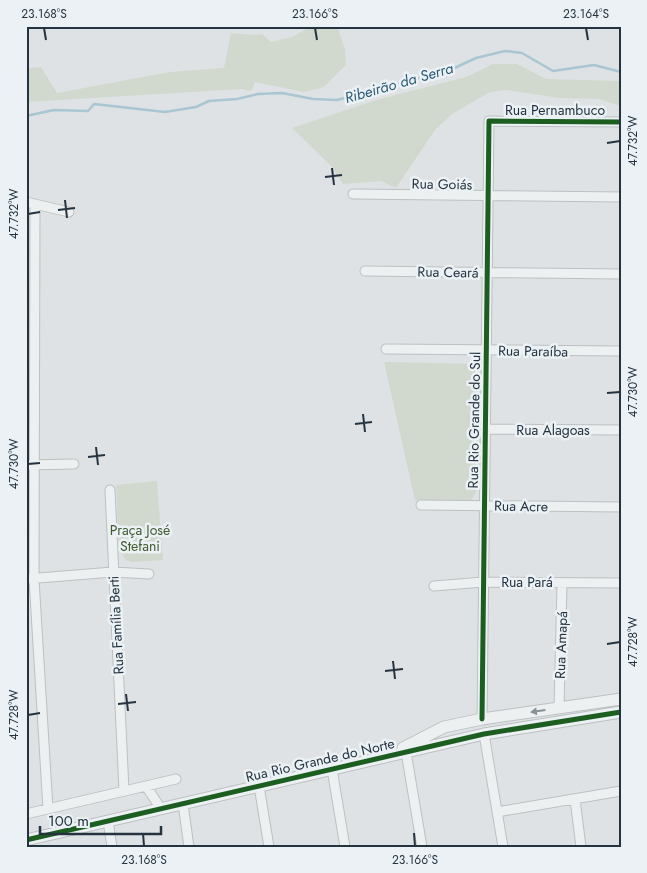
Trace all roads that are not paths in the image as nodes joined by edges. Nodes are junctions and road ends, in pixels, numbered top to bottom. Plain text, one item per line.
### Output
1 (489, 121) joint
2 (621, 122) edge
3 (353, 194) dead end
4 (488, 196) junction
5 (621, 197) edge
6 (30, 203) edge
7 (69, 212) dead end
8 (366, 272) dead end
9 (487, 273) junction
10 (621, 274) edge
11 (386, 349) dead end
12 (486, 350) junction
13 (621, 351) edge
14 (485, 430) junction
15 (621, 430) edge
16 (74, 464) dead end
17 (30, 465) edge
18 (110, 490) dead end
19 (421, 505) dead end
20 (484, 506) junction
21 (621, 507) edge
22 (113, 572) junction
23 (149, 574) dead end
24 (30, 579) edge
25 (483, 582) junction
26 (562, 583) junction
27 (621, 583) edge
28 (434, 586) dead end
29 (621, 698) edge
30 (559, 708) junction
31 (621, 712) edge
32 (482, 719) junction
33 (484, 734) junction
34 (406, 752) junction
35 (390, 754) junction
36 (332, 769) junction
37 (176, 779) dead end
38 (146, 786) junction
39 (259, 786) junction
40 (124, 791) junction
41 (621, 791) edge
42 (574, 799) junction
43 (183, 804) junction
44 (48, 809) junction
45 (161, 809) junction
46 (497, 812) junction
47 (26, 814) edge
48 (108, 821) junction
49 (29, 842) edge
50 (112, 847) edge
51 (190, 847) edge
52 (269, 847) edge
53 (345, 847) edge
54 (422, 847) edge
55 (503, 847) edge
56 (581, 847) edge

1 - 2 street, Rua Pernambuco
1 - 4 street, Rua Rio Grande do Sul
3 - 4 street, Rua Goiás
4 - 5 street, Rua Goiás
4 - 9 street, Rua Rio Grande do Sul
6 - 7 street
6 - 17 street
8 - 9 street, Rua Ceará
9 - 10 street, Rua Ceará
9 - 12 street, Rua Rio Grande do Sul
11 - 12 street, Rua Paraíba
12 - 13 street, Rua Paraíba
12 - 14 street, Rua Rio Grande do Sul
14 - 15 street, Rua Alagoas
14 - 20 street, Rua Rio Grande do Sul
16 - 17 street
17 - 24 street
18 - 22 street, Rua Família Berti
19 - 20 street, Rua Acre
20 - 21 street, Rua Acre
20 - 25 street, Rua Rio Grande do Sul
22 - 23 street
22 - 24 street
22 - 40 street, Rua Família Berti
24 - 44 street
25 - 26 street, Rua Pará
25 - 28 street, Rua Pará
25 - 32 street, Rua Rio Grande do Sul
26 - 27 street, Rua Pará
26 - 30 street, Rua Amapá
29 - 30 street, Rua Rio Grande do Norte
30 -> 32 street, Rua Rio Grande do Norte
31 - 33 street, Rua Rio Grande do Norte
32 - 35 street, Rua Rio Grande do Norte
33 - 34 street, Rua Rio Grande do Norte
33 - 46 street
34 - 35 street, Rua Rio Grande do Norte
34 - 54 street
35 - 36 street, Rua Rio Grande do Norte
36 - 39 street, Rua Rio Grande do Norte
36 - 53 street
37 - 38 street
38 - 40 street
38 - 45 street
39 - 43 street, Rua Rio Grande do Norte
39 - 52 street
40 - 44 street
41 - 42 street
42 - 46 street
42 - 56 street
43 - 45 street, Rua Rio Grande do Norte
43 - 51 street
44 - 47 street
45 - 48 street, Rua Rio Grande do Norte
46 - 55 street
48 - 49 street, Rua Rio Grande do Norte
48 - 50 street

